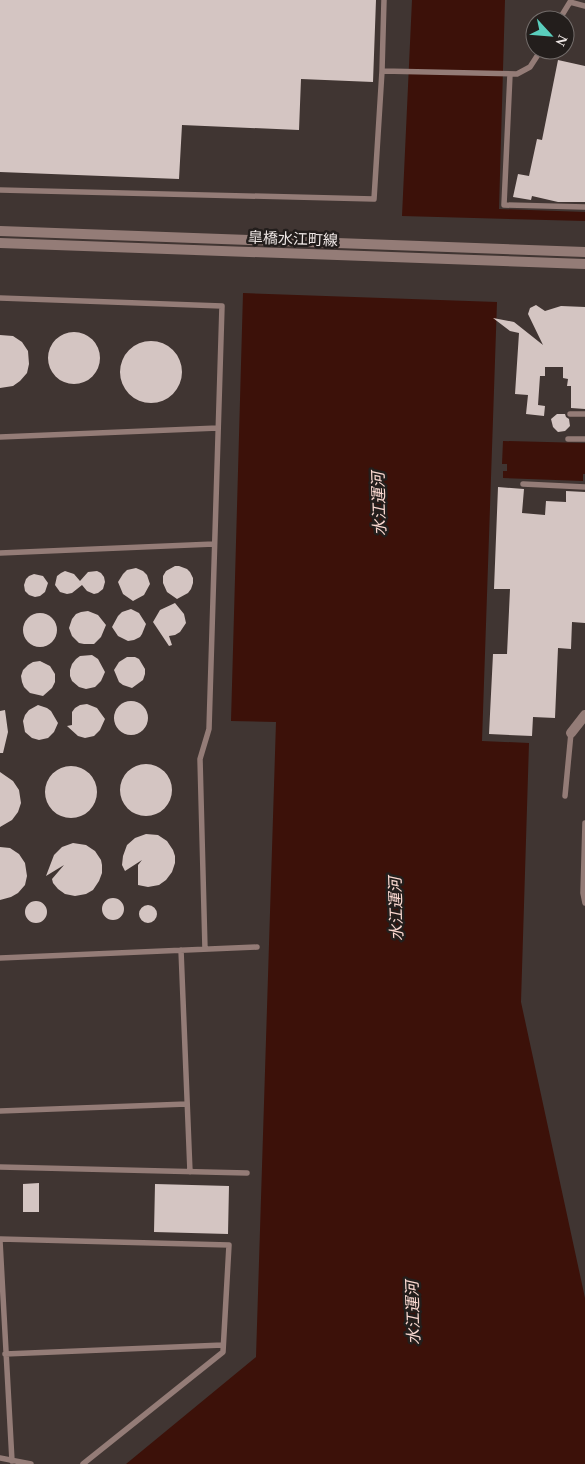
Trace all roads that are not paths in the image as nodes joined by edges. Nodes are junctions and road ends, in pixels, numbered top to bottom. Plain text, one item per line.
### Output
1 (384, 0) edge
2 (585, 6) edge
3 (565, 10) edge
4 (534, 60) edge
5 (382, 71) junction
6 (508, 74) junction
7 (0, 190) edge
8 (585, 208) edge
9 (0, 231) edge
10 (0, 243) edge
11 (585, 252) edge
12 (585, 264) edge
13 (0, 298) edge
14 (570, 414) dead end
15 (585, 414) edge
16 (218, 428) junction
17 (0, 437) edge
18 (568, 439) dead end
19 (585, 439) edge
20 (523, 484) dead end
21 (585, 487) edge
22 (214, 544) junction
23 (0, 553) edge
24 (585, 715) edge
25 (571, 734) joint
26 (565, 796) dead end
27 (585, 823) edge
28 (585, 830) edge
29 (585, 903) edge
30 (257, 947) dead end
31 (205, 949) junction
32 (181, 950) junction
33 (0, 958) edge
34 (187, 1104) junction
35 (0, 1111) edge
36 (0, 1167) edge
37 (190, 1172) junction
38 (246, 1173) dead end
39 (0, 1240) edge
40 (223, 1345) junction
41 (5, 1354) junction
42 (0, 1458) edge
43 (12, 1460) junction
44 (31, 1464) edge
45 (83, 1464) edge

1 - 5 lane
2 - 3 lane
4 - 6 lane
5 - 6 lane
5 - 7 lane
6 - 8 lane
9 - 11 street, 皐橋水江町線
10 - 12 street, 皐橋水江町線
13 - 16 lane
14 - 15 lane
16 - 17 lane
16 - 22 lane
18 - 19 lane
20 - 21 lane
22 - 23 lane
22 - 31 lane
24 - 25 street
25 - 26 lane
27 - 28 lane
28 - 29 lane
30 - 31 lane
31 - 32 lane
32 - 33 lane
32 - 34 lane
34 - 35 lane
34 - 37 lane
36 - 37 lane
37 - 38 lane
39 - 40 lane
39 - 41 lane
40 - 41 lane
40 - 45 lane
41 - 43 lane
42 - 43 lane
43 - 44 lane

